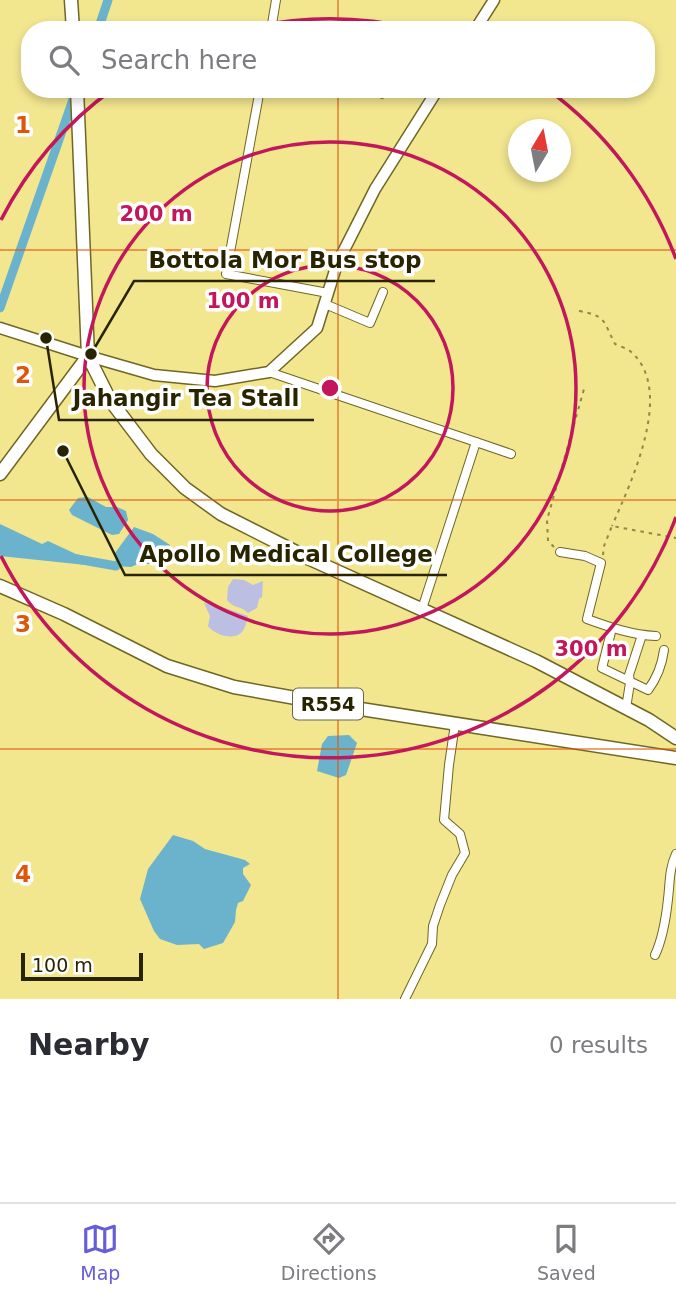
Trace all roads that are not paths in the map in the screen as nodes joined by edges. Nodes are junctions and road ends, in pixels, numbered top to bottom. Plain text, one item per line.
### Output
1 (71, 0) edge
2 (276, 0) edge
3 (494, 0) edge
4 (72, 21) edge
5 (272, 21) edge
6 (481, 21) edge
7 (78, 98) edge
8 (258, 98) edge
9 (432, 98) edge
10 (383, 292) dead end
11 (326, 298) junction
12 (1, 328) edge
13 (88, 356) junction
14 (269, 372) junction
15 (476, 442) junction
16 (511, 454) dead end
17 (0, 474) edge
18 (560, 552) road end
19 (0, 586) edge
20 (422, 610) junction
21 (612, 628) junction
22 (642, 635) junction
23 (656, 636) dead end
24 (664, 650) dead end
25 (630, 683) junction
26 (626, 708) junction
27 (456, 724) junction
28 (676, 738) edge
29 (676, 758) edge
30 (676, 854) edge
31 (672, 897) edge
32 (655, 955) dead end
33 (405, 999) edge

1 - 4 main road
2 - 5 street
3 - 6 street
7 - 13 main road
8 - 11 street
9 - 11 street
10 - 11 street
11 - 14 street
12 - 13 street
13 - 14 street
13 - 17 main road
13 - 20 main road
14 - 15 street
15 - 16 street
15 - 20 street
18 - 21 street
19 - 27 main road, R554
20 - 26 main road
21 - 22 street
21 - 25 street
22 - 23 street
22 - 25 street
24 - 25 street
25 - 26 street
26 - 28 main road
27 - 29 main road, R554
27 - 33 street
30 - 31 street
31 - 32 street

